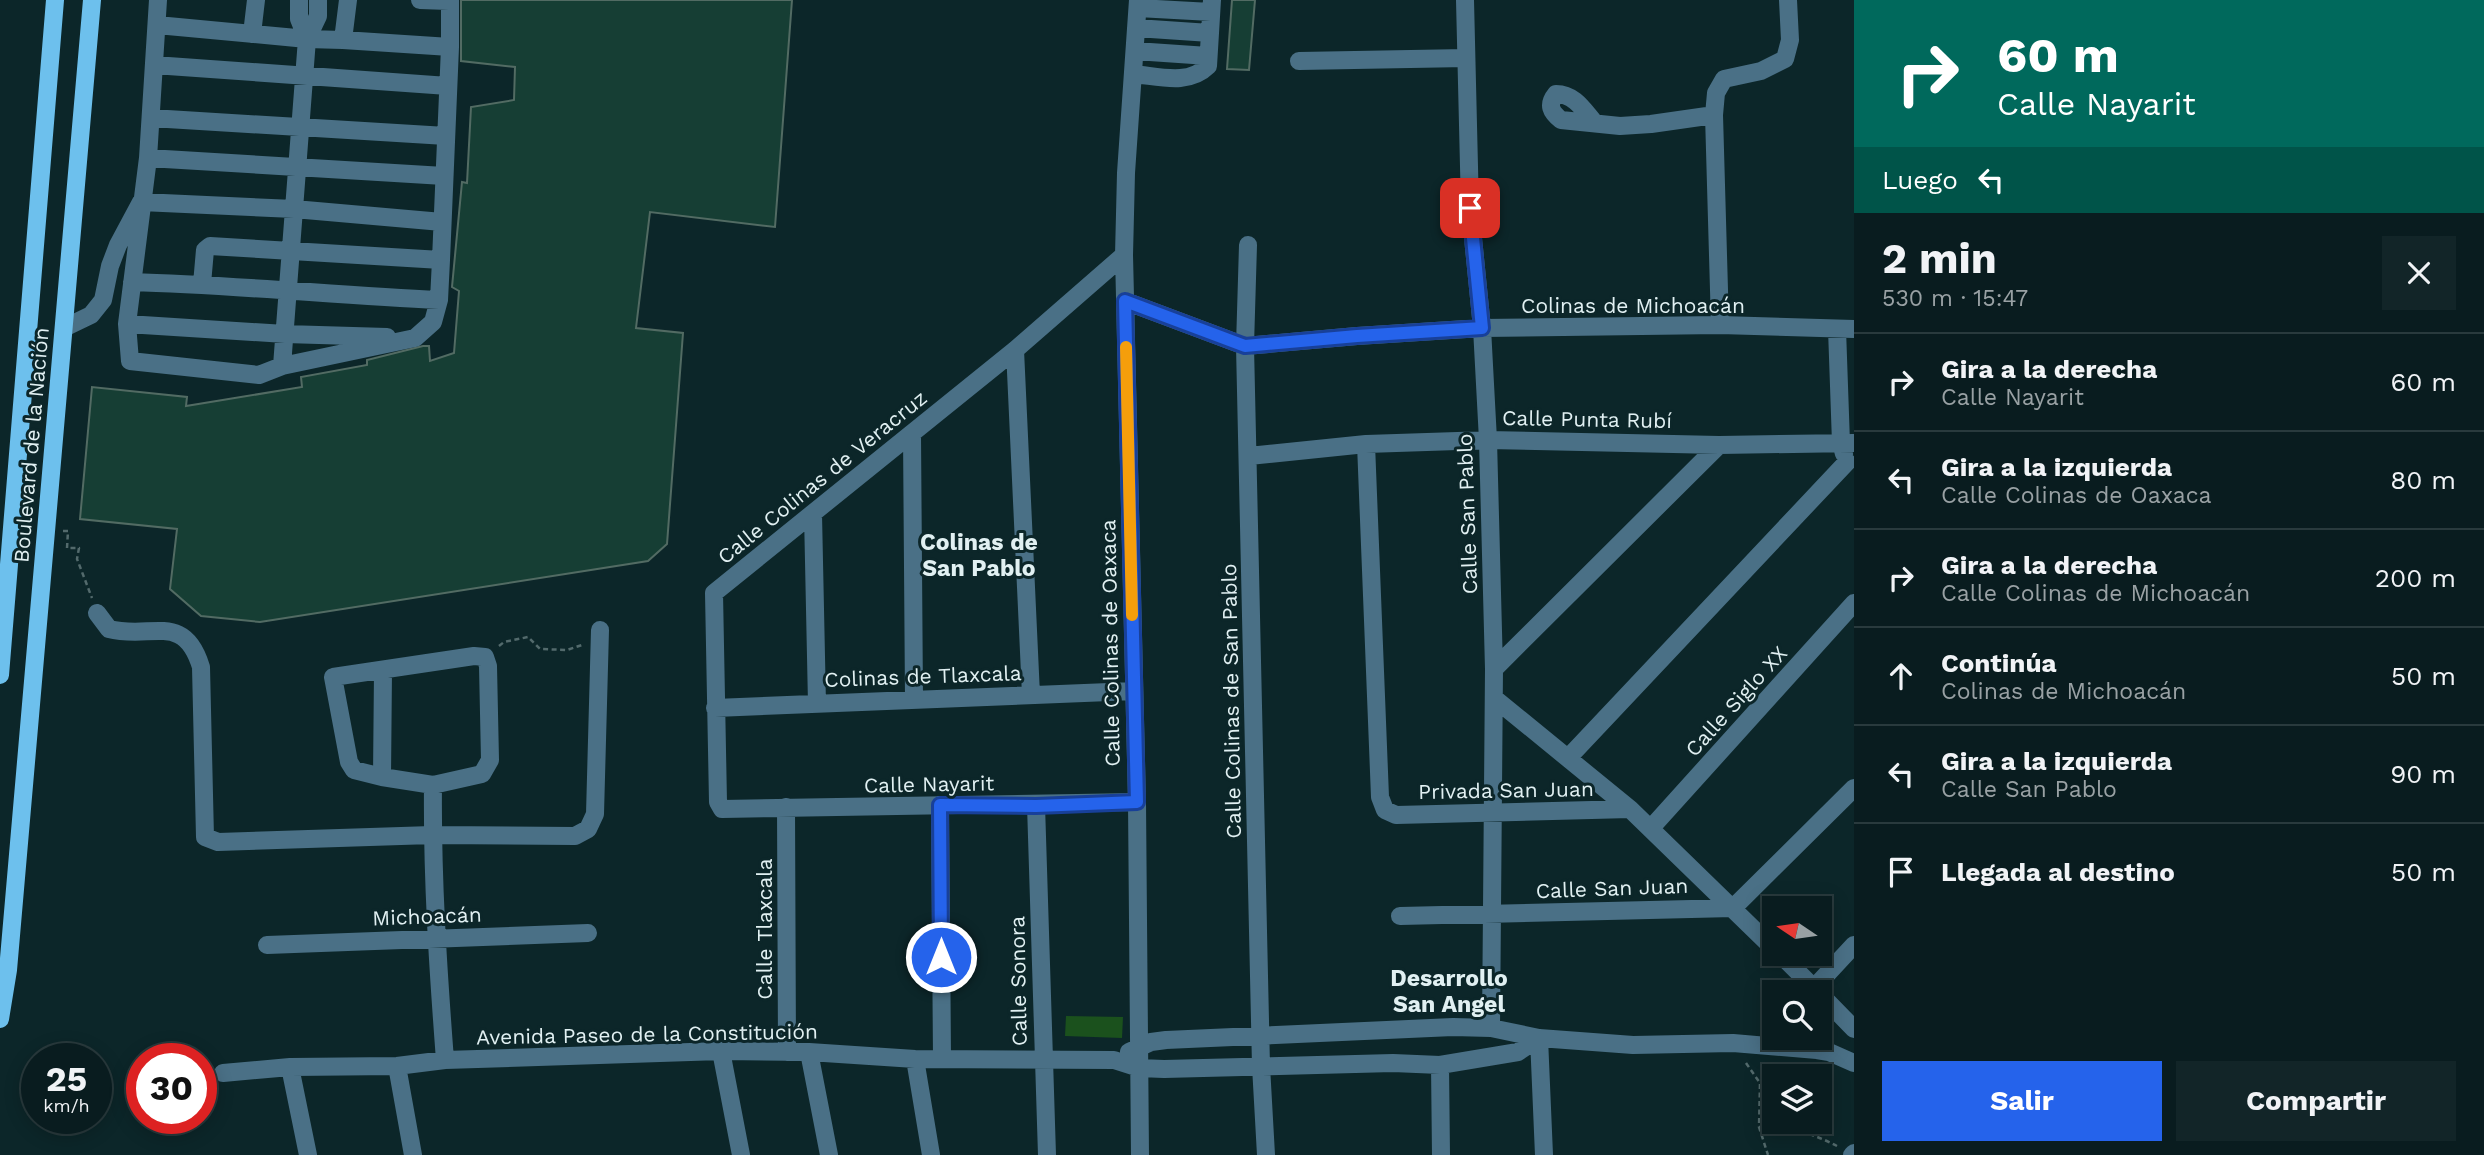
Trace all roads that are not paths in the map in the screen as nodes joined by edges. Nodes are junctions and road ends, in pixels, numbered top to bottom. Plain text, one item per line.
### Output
1 (55, 0) edge
2 (92, 0) edge
3 (158, 0) edge
4 (256, 0) edge
5 (299, 0) edge
6 (318, 0) edge
7 (348, 0) edge
8 (420, 0) edge
9 (1465, 0) edge
10 (1788, 0) edge
11 (449, 1) edge
12 (1138, 4) edge
13 (1211, 6) edge
14 (157, 25) junction
15 (1136, 28) junction
16 (1210, 33) junction
17 (252, 34) junction
18 (307, 40) junction
19 (343, 40) junction
20 (450, 47) junction
21 (1135, 51) junction
22 (1208, 56) junction
23 (1466, 58) junction
24 (1299, 61) dead end
25 (154, 65) junction
26 (1133, 74) junction
27 (305, 76) junction
28 (448, 86) junction
29 (1714, 115) junction
30 (151, 118) junction
31 (1594, 122) dead end
32 (301, 127) junction
33 (446, 136) junction
34 (148, 158) junction
35 (298, 167) junction
36 (444, 176) junction
37 (141, 202) junction
38 (294, 209) junction
39 (442, 222) junction
40 (1248, 245) dead end
41 (291, 250) junction
42 (1124, 255) junction
43 (441, 260) junction
44 (132, 282) junction
45 (202, 284) junction
46 (288, 292) junction
47 (439, 300) junction
48 (1125, 301) junction
49 (127, 324) junction
50 (1720, 325) junction
51 (64, 328) junction
52 (1482, 328) junction
53 (1845, 329) edge
54 (285, 334) junction
55 (415, 338) junction
56 (1245, 346) junction
57 (1015, 350) junction
58 (282, 366) junction
59 (912, 433) junction
60 (1488, 440) junction
61 (1847, 443) edge
62 (1366, 444) junction
63 (1719, 445) junction
64 (1249, 456) junction
65 (1851, 465) edge
66 (813, 514) junction
67 (1854, 603) edge
68 (97, 613) road end
69 (600, 630) road end
70 (1494, 669) junction
71 (383, 671) junction
72 (0, 675) edge
73 (1134, 691) junction
74 (1031, 695) junction
75 (1494, 698) junction
76 (914, 699) junction
77 (817, 704) junction
78 (715, 708) junction
79 (1568, 758) junction
80 (382, 778) junction
81 (433, 785) junction
82 (1854, 788) edge
83 (1137, 802) junction
84 (940, 805) junction
85 (1036, 806) junction
86 (786, 807) junction
87 (722, 809) joint
88 (1630, 809) junction
89 (1492, 814) junction
90 (1651, 828) junction
91 (432, 835) junction
92 (1733, 908) junction
93 (1493, 914) junction
94 (1400, 916) dead end
95 (588, 933) dead end
96 (1762, 937) edge
97 (436, 938) junction
98 (267, 945) dead end
99 (1854, 945) edge
100 (1792, 966) edge
101 (1806, 980) edge
102 (1826, 980) edge
103 (1832, 1006) edge
104 (0, 1019) edge
105 (1491, 1028) junction
106 (1854, 1029) edge
107 (1261, 1034) junction
108 (1539, 1038) junction
109 (1138, 1047) junction
110 (721, 1051) junction
111 (787, 1052) junction
112 (810, 1052) junction
113 (942, 1058) junction
114 (1043, 1058) junction
115 (915, 1059) junction
116 (444, 1060) junction
117 (1114, 1060) junction
118 (1854, 1063) edge
119 (1440, 1065) junction
120 (397, 1066) junction
121 (1261, 1066) junction
122 (290, 1067) junction
123 (1139, 1068) junction
124 (223, 1073) dead end
125 (308, 1155) edge
126 (413, 1155) edge
127 (741, 1155) edge
128 (829, 1155) edge
129 (931, 1155) edge
130 (1047, 1155) edge
131 (1140, 1155) edge
132 (1266, 1155) edge
133 (1441, 1155) edge
134 (1544, 1155) edge

1 - 72 main road, Boulevard de la Nación
2 - 51 main road, Boulevard de la Nación
3 - 14 street
4 - 17 street
5 - 18 street
6 - 18 street
7 - 19 street
8 - 11 street
9 - 23 street, Calle San Pablo
10 - 29 street
11 - 20 street
12 - 13 street
12 - 15 street, Calle Colinas de Oaxaca
13 - 16 street
14 - 17 street
14 - 25 street
15 - 16 street
15 - 21 street, Calle Colinas de Oaxaca
16 - 22 street
17 - 18 street
18 - 19 street
18 - 27 street
19 - 20 street
20 - 28 street
21 - 22 street
21 - 26 street, Calle Colinas de Oaxaca
22 - 26 street
23 - 24 street
23 - 52 street, Calle San Pablo
25 - 27 street
25 - 30 street
26 - 42 street, Calle Colinas de Oaxaca
27 - 28 street
27 - 32 street
28 - 33 street
29 - 31 street
29 - 50 street
30 - 32 street
30 - 34 street
32 - 33 street
32 - 35 street
33 - 36 street
34 - 35 street
34 - 37 street
35 - 36 street
35 - 38 street
36 - 39 street
37 - 38 street
37 - 44 street
37 - 51 street
38 - 39 street
38 - 41 street
39 - 43 street
40 - 56 street, Calle Colinas de San Pablo
41 - 43 street
41 - 45 street
41 - 46 street
42 - 48 street, Calle Colinas de Oaxaca
42 - 57 street, Calle Colinas de Veracruz
43 - 47 street
44 - 45 street
44 - 49 street
45 - 46 street
46 - 47 street
46 - 54 street
47 - 55 street
48 - 56 street
48 - 73 street, Calle Colinas de Oaxaca
49 - 54 street
49 - 58 street
50 - 52 street, Colinas de Michoacán
50 - 53 street, Colinas de Michoacán
51 - 104 main road, Boulevard de la Nación
52 - 56 street, Colinas de Michoacán
52 - 60 street, Calle San Pablo
53 - 61 street
54 - 55 street
54 - 58 street
55 - 58 street
56 - 64 street, Calle Colinas de San Pablo
57 - 59 street, Calle Colinas de Veracruz
57 - 74 street
59 - 66 street, Calle Colinas de Veracruz
59 - 76 street
60 - 62 street, Calle Punta Rubí
60 - 63 street, Calle Punta Rubí
60 - 70 street, Calle San Pablo
61 - 63 street, Calle Punta Rubí
61 - 65 street
62 - 64 street, Calle Punta Rubí
62 - 89 street, Privada San Juan
63 - 70 street
64 - 107 street, Calle Colinas de San Pablo
65 - 79 street
66 - 77 street
66 - 78 street, Calle Colinas de Veracruz
67 - 90 street, Calle Siglo XX
68 - 91 street
69 - 91 street
70 - 75 street, Calle San Pablo
71 - 80 street
71 - 80 street
71 - 81 street
73 - 74 street, Colinas de Tlaxcala
73 - 83 street, Calle Colinas de Oaxaca
74 - 76 street, Colinas de Tlaxcala
75 - 79 street
75 - 89 street, Calle San Pablo
76 - 77 street, Colinas de Tlaxcala
77 - 78 street, Colinas de Tlaxcala
78 - 87 street, Calle Colinas de Veracruz
79 - 88 street
80 - 81 street
81 - 91 street
82 - 92 street
83 - 85 street, Calle Nayarit
83 - 109 street, Calle Colinas de Oaxaca
84 - 85 street, Calle Nayarit
84 - 86 street, Calle Nayarit
84 - 113 street
85 - 114 street, Calle Sonora
86 - 87 street, Calle Nayarit
86 - 111 street, Calle Tlaxcala
88 - 89 street, Privada San Juan
88 - 90 street
89 - 93 street, Calle San Pablo
90 - 92 street
91 - 97 street
92 - 93 street, Calle San Juan
92 - 96 street
93 - 94 street
93 - 105 street, Calle San Pablo
95 - 97 street, Michoacán
97 - 98 street, Michoacán
97 - 116 street
99 - 102 street
100 - 101 street
103 - 106 street
105 - 107 street
105 - 108 street
107 - 109 street
107 - 121 street, Calle Colinas de San Pablo
108 - 118 street
108 - 119 street, Avenida Paseo de la Constitución
108 - 134 street
109 - 117 street
109 - 123 street, Calle Colinas de Oaxaca
110 - 111 street, Avenida Paseo de la Constitución
110 - 116 street, Avenida Paseo de la Constitución
110 - 127 street
111 - 112 street, Avenida Paseo de la Constitución
112 - 115 street, Avenida Paseo de la Constitución
112 - 128 street
113 - 114 street, Avenida Paseo de la Constitución
113 - 115 street, Avenida Paseo de la Constitución
114 - 117 street, Avenida Paseo de la Constitución
114 - 130 street, Calle Sonora
115 - 129 street
116 - 120 street, Avenida Paseo de la Constitución
117 - 123 street, Avenida Paseo de la Constitución
119 - 121 street, Avenida Paseo de la Constitución
119 - 133 street
120 - 122 street, Avenida Paseo de la Constitución
120 - 126 street
121 - 123 street, Avenida Paseo de la Constitución
121 - 132 street, Calle Colinas de San Pablo
122 - 124 street, Avenida Paseo de la Constitución
122 - 125 street
123 - 131 street, Calle Colinas de Oaxaca

